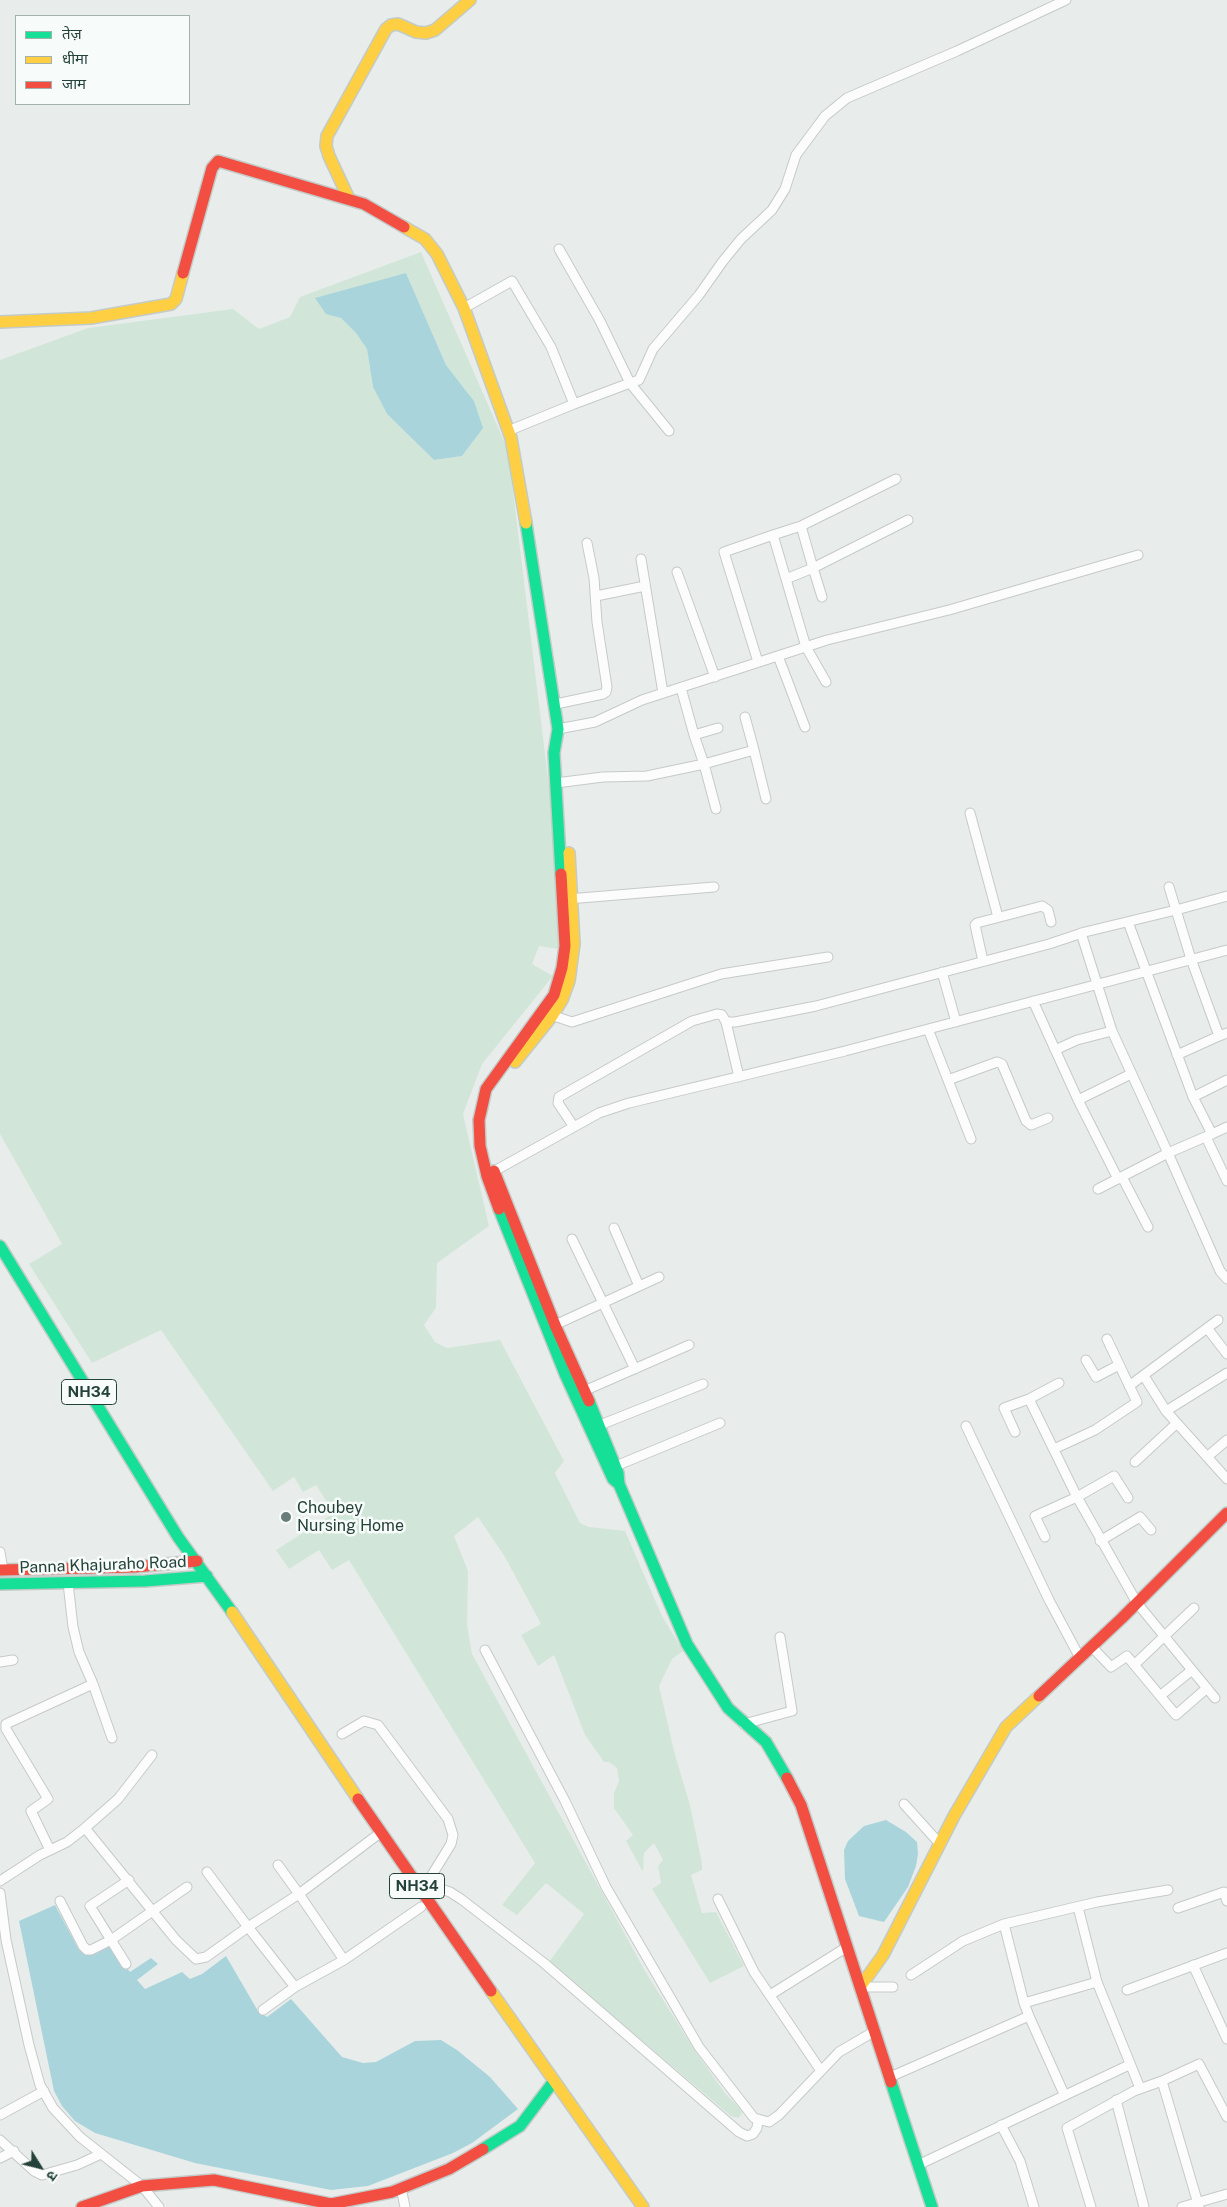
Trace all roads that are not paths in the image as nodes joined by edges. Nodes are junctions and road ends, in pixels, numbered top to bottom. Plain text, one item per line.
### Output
1 (470, 0) edge
2 (1066, 0) edge
3 (349, 199) junction
4 (559, 249) dead end
5 (464, 308) junction
6 (0, 322) edge
7 (630, 383) junction
8 (574, 404) junction
9 (508, 431) junction
10 (669, 431) dead end
11 (896, 479) dead end
12 (908, 520) dead end
13 (801, 526) junction
14 (773, 536) junction
15 (587, 543) dead end
16 (1138, 556) dead end
17 (641, 559) dead end
18 (813, 568) junction
19 (677, 572) dead end
20 (786, 579) junction
21 (646, 586) junction
22 (596, 596) junction
23 (822, 597) dead end
24 (806, 647) junction
25 (778, 656) junction
26 (758, 662) junction
27 (715, 677) junction
28 (826, 682) dead end
29 (681, 688) junction
30 (663, 694) junction
31 (556, 704) junction
32 (745, 717) dead end
33 (805, 727) dead end
34 (718, 728) dead end
35 (558, 734) junction
36 (694, 735) junction
37 (754, 750) junction
38 (704, 764) junction
39 (560, 782) junction
40 (766, 799) dead end
41 (716, 809) dead end
42 (970, 813) dead end
43 (714, 887) dead end
44 (1168, 887) dead end
45 (1227, 896) edge
46 (568, 899) junction
47 (1176, 910) junction
48 (998, 917) junction
49 (1051, 922) dead end
50 (1128, 922) junction
51 (1081, 934) junction
52 (1227, 950) edge
53 (828, 956) dead end
54 (1191, 959) junction
55 (983, 962) junction
56 (942, 972) junction
57 (1145, 972) junction
58 (1098, 984) junction
59 (1033, 1001) junction
60 (548, 1014) junction
61 (726, 1022) junction
62 (956, 1022) junction
63 (928, 1029) junction
64 (1112, 1031) junction
65 (1223, 1034) edge
66 (1054, 1050) junction
67 (1177, 1055) junction
68 (1131, 1074) junction
69 (739, 1077) junction
70 (948, 1080) junction
71 (1227, 1080) edge
72 (1193, 1097) junction
73 (1078, 1100) junction
74 (1048, 1118) dead end
75 (574, 1127) junction
76 (1227, 1127) edge
77 (1209, 1135) junction
78 (971, 1139) dead end
79 (1168, 1153) junction
80 (491, 1173) junction
81 (1120, 1178) junction
82 (1227, 1181) edge
83 (1098, 1189) dead end
84 (1148, 1227) dead end
85 (614, 1228) dead end
86 (572, 1239) dead end
87 (0, 1246) edge
88 (658, 1276) dead end
89 (1227, 1279) edge
90 (639, 1286) junction
91 (603, 1304) junction
92 (1218, 1320) dead end
93 (555, 1326) junction
94 (1207, 1328) junction
95 (1107, 1339) dead end
96 (688, 1345) dead end
97 (1227, 1354) edge
98 (1086, 1360) dead end
99 (1119, 1366) junction
100 (635, 1369) junction
101 (1227, 1373) edge
102 (1144, 1376) junction
103 (1059, 1383) dead end
104 (703, 1384) dead end
105 (1129, 1386) junction
106 (584, 1390) junction
107 (1029, 1399) junction
108 (1166, 1411) junction
109 (720, 1423) dead end
110 (1177, 1423) junction
111 (600, 1425) junction
112 (966, 1426) dead end
113 (1015, 1432) dead end
114 (1227, 1440) edge
115 (1054, 1449) junction
116 (1207, 1457) junction
117 (1135, 1462) dead end
118 (612, 1467) junction
119 (1227, 1479) edge
120 (1076, 1497) junction
121 (1128, 1498) dead end
122 (1227, 1513) edge
123 (1151, 1530) dead end
124 (1046, 1537) dead end
125 (1100, 1541) junction
126 (0, 1552) edge
127 (191, 1562) junction
128 (2, 1570) edge
129 (201, 1577) junction
130 (68, 1582) junction
131 (0, 1584) edge
132 (1137, 1603) junction
133 (1194, 1608) dead end
134 (780, 1637) dead end
135 (1165, 1637) junction
136 (1092, 1647) junction
137 (485, 1650) dead end
138 (1080, 1658) junction
139 (13, 1660) dead end
140 (0, 1662) edge
141 (1134, 1665) junction
142 (1192, 1670) junction
143 (93, 1684) junction
144 (1207, 1688) junction
145 (1160, 1696) junction
146 (1215, 1698) dead end
147 (744, 1724) junction
148 (342, 1734) dead end
149 (112, 1738) dead end
150 (152, 1755) dead end
151 (904, 1804) dead end
152 (85, 1828) junction
153 (377, 1836) junction
154 (940, 1844) junction
155 (50, 1850) junction
156 (278, 1865) dead end
157 (207, 1872) dead end
158 (412, 1879) junction
159 (129, 1880) junction
160 (0, 1881) edge
161 (427, 1884) junction
162 (187, 1887) dead end
163 (1168, 1890) dead end
164 (0, 1894) edge
165 (299, 1894) junction
166 (1226, 1895) edge
167 (718, 1899) dead end
168 (60, 1901) dead end
169 (421, 1907) junction
170 (1078, 1907) junction
171 (1178, 1908) dead end
172 (153, 1910) junction
173 (1004, 1924) junction
174 (248, 1927) junction
175 (111, 1940) junction
176 (3, 1943) edge
177 (847, 1947) junction
178 (1227, 1952) edge
179 (344, 1960) junction
180 (126, 1964) dead end
181 (1193, 1965) junction
182 (910, 1975) dead end
183 (1097, 1982) junction
184 (295, 1987) junction
185 (860, 1987) junction
186 (893, 1987) dead end
187 (1127, 1990) dead end
188 (770, 1995) junction
189 (1024, 2003) junction
190 (263, 2010) dead end
191 (1028, 2016) junction
192 (875, 2031) junction
193 (1226, 2033) edge
194 (1129, 2065) junction
195 (821, 2071) junction
196 (890, 2077) junction
197 (1162, 2080) junction
198 (550, 2084) junction
199 (1140, 2088) junction
200 (44, 2091) junction
201 (1064, 2094) junction
202 (1116, 2100) junction
203 (0, 2116) edge
204 (758, 2119) junction
205 (1226, 2119) edge
206 (1001, 2125) junction
207 (0, 2140) edge
208 (14, 2151) junction
209 (101, 2154) junction
210 (0, 2158) edge
211 (918, 2164) junction
212 (142, 2186) junction
213 (401, 2188) junction
214 (1227, 2194) edge
215 (1198, 2205) edge
216 (82, 2207) edge
217 (159, 2207) edge
218 (405, 2207) edge
219 (630, 2207) edge
220 (643, 2207) edge
221 (932, 2207) edge
222 (1034, 2207) edge
223 (1091, 2207) edge
224 (1144, 2207) edge
225 (1182, 2207) edge

1 - 3 main road
2 - 7 street
3 - 5 main road
3 - 6 main road
4 - 7 street
5 - 8 street
5 - 9 main road
7 - 8 street
7 - 10 street
8 - 9 street
9 - 31 main road
11 - 13 street
12 - 18 street
13 - 14 street
13 - 18 street
14 - 20 street
14 - 26 street
15 - 22 street
16 - 24 street
17 - 21 street
18 - 20 street
18 - 23 street
19 - 27 street
20 - 24 street
21 - 22 street
21 - 30 street
22 - 31 street
24 - 25 street
24 - 28 street
25 - 26 street
25 - 33 street
26 - 27 street
27 - 29 street
29 - 30 street
29 - 36 street
30 - 35 street
31 - 35 main road
32 - 37 street
34 - 36 street
35 - 39 main road
36 - 38 street
37 - 38 street
37 - 40 street
38 - 39 street
38 - 41 street
39 - 46 main road
42 - 48 street
43 - 46 street
44 - 47 street
45 - 47 street
46 - 60 main road
47 - 50 street
47 - 54 street
48 - 49 street
48 - 55 street
50 - 51 street
50 - 57 street
51 - 55 street
51 - 58 street
52 - 54 street
53 - 60 street
54 - 57 street
54 - 65 street
55 - 56 street
56 - 61 street
56 - 62 street
57 - 58 street
57 - 67 street
58 - 59 street
58 - 64 street
59 - 62 street
59 - 66 street
60 - 80 main road
61 - 69 street
61 - 75 street
62 - 63 street
63 - 69 street
63 - 70 street
64 - 66 street
64 - 68 street
65 - 67 street
66 - 73 street
67 - 72 street
68 - 73 street
68 - 79 street
69 - 75 street
70 - 74 street
70 - 78 street
71 - 72 street
72 - 77 street
73 - 81 street
75 - 80 street
76 - 77 street
77 - 79 street
77 - 82 street
79 - 81 street
79 - 89 street
80 - 93 main road
80 - 118 main road
81 - 83 street
81 - 84 street
85 - 90 street
86 - 91 street
87 - 127 main road, NH34
88 - 90 street
90 - 91 street
91 - 93 street
91 - 100 street
92 - 94 street
93 - 106 main road
94 - 97 street
94 - 102 street
95 - 99 street
96 - 100 street
98 - 99 street
99 - 105 street
100 - 106 street
101 - 108 street
102 - 105 street
102 - 108 street
103 - 107 street
104 - 111 street
105 - 115 street
106 - 111 main road
107 - 113 street
107 - 115 street
108 - 110 street
109 - 118 street
110 - 116 street
110 - 117 street
111 - 118 main road
112 - 138 street
114 - 116 street
115 - 120 street
116 - 119 street
118 - 147 main road
120 - 121 street
120 - 124 street
120 - 125 street
122 - 132 main road
123 - 125 street
125 - 132 street
126 - 128 street
127 - 128 main road, Panna Khajuraho Road
127 - 129 main road, NH34
129 - 130 main road, Panna Khajuraho Road
129 - 153 main road, NH34
130 - 131 main road, Panna Khajuraho Road
130 - 143 street
132 - 135 street
132 - 136 main road
133 - 135 street
134 - 147 street
135 - 141 street
135 - 142 street
136 - 138 main road
136 - 141 street
137 - 204 street
138 - 154 main road
139 - 140 street
141 - 145 street
142 - 144 street
142 - 145 street
143 - 149 street
143 - 155 street
144 - 145 street
144 - 146 street
147 - 177 main road
148 - 161 street
150 - 152 street
151 - 154 street
152 - 155 street
152 - 159 street
153 - 158 main road, NH34
153 - 165 street
153 - 169 main road, NH34
154 - 185 main road
155 - 160 street
156 - 165 street
157 - 174 street
158 - 161 street
158 - 198 main road, NH34
159 - 172 street
159 - 175 street
161 - 204 street
162 - 172 street
163 - 170 street
164 - 176 street
165 - 174 street
165 - 179 street
166 - 171 street
167 - 188 street
168 - 175 street
169 - 179 street
169 - 198 main road, NH34
170 - 173 street
170 - 183 street
172 - 174 street
172 - 175 street
173 - 182 street
173 - 189 street
174 - 184 street
175 - 180 street
176 - 200 street
177 - 185 main road
177 - 188 street
178 - 181 street
179 - 184 street
181 - 187 street
181 - 193 street
183 - 189 street
183 - 194 street
184 - 190 street
185 - 186 street
185 - 192 main road
188 - 195 street
189 - 191 street
191 - 196 street
191 - 201 street
192 - 195 street
192 - 196 main road
194 - 199 street
194 - 201 street
195 - 204 street
196 - 211 main road
197 - 199 street
197 - 205 street
197 - 215 street
198 - 213 main road
198 - 219 main road, NH34
198 - 220 main road, NH34
199 - 202 street
200 - 203 street
200 - 209 street
201 - 206 street
202 - 223 street
202 - 224 street
206 - 211 street
206 - 222 street
207 - 208 street
208 - 209 street
208 - 210 street
209 - 212 street
211 - 221 main road
212 - 213 main road
212 - 216 main road
212 - 217 street
213 - 218 street
214 - 215 street
215 - 225 street

